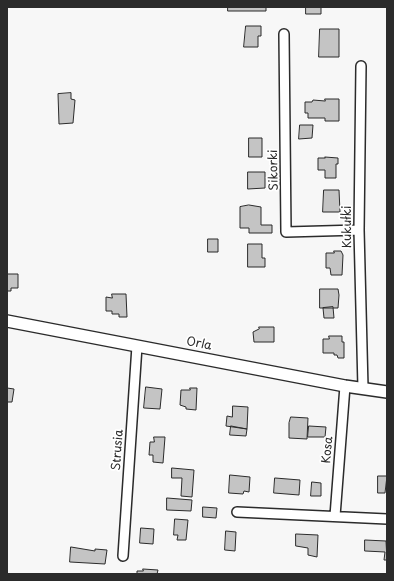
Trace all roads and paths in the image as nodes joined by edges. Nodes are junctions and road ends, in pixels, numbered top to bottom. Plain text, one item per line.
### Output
1 (284, 34) dead end
2 (361, 66) dead end
3 (360, 230) junction
4 (7, 321) edge
5 (137, 346) junction
6 (345, 386) junction
7 (363, 388) junction
8 (387, 392) edge
9 (237, 512) dead end
10 (335, 516) junction
11 (387, 520) edge
12 (123, 556) dead end

1 - 3 street, Sikorki
2 - 3 street, Kukułki
3 - 7 street, Kukułki
4 - 5 street, Orla
5 - 6 street, Orla
5 - 12 street, Strusia
6 - 7 street, Orla
6 - 10 street, Kosa
7 - 8 street, Orla
9 - 10 street
10 - 11 street

